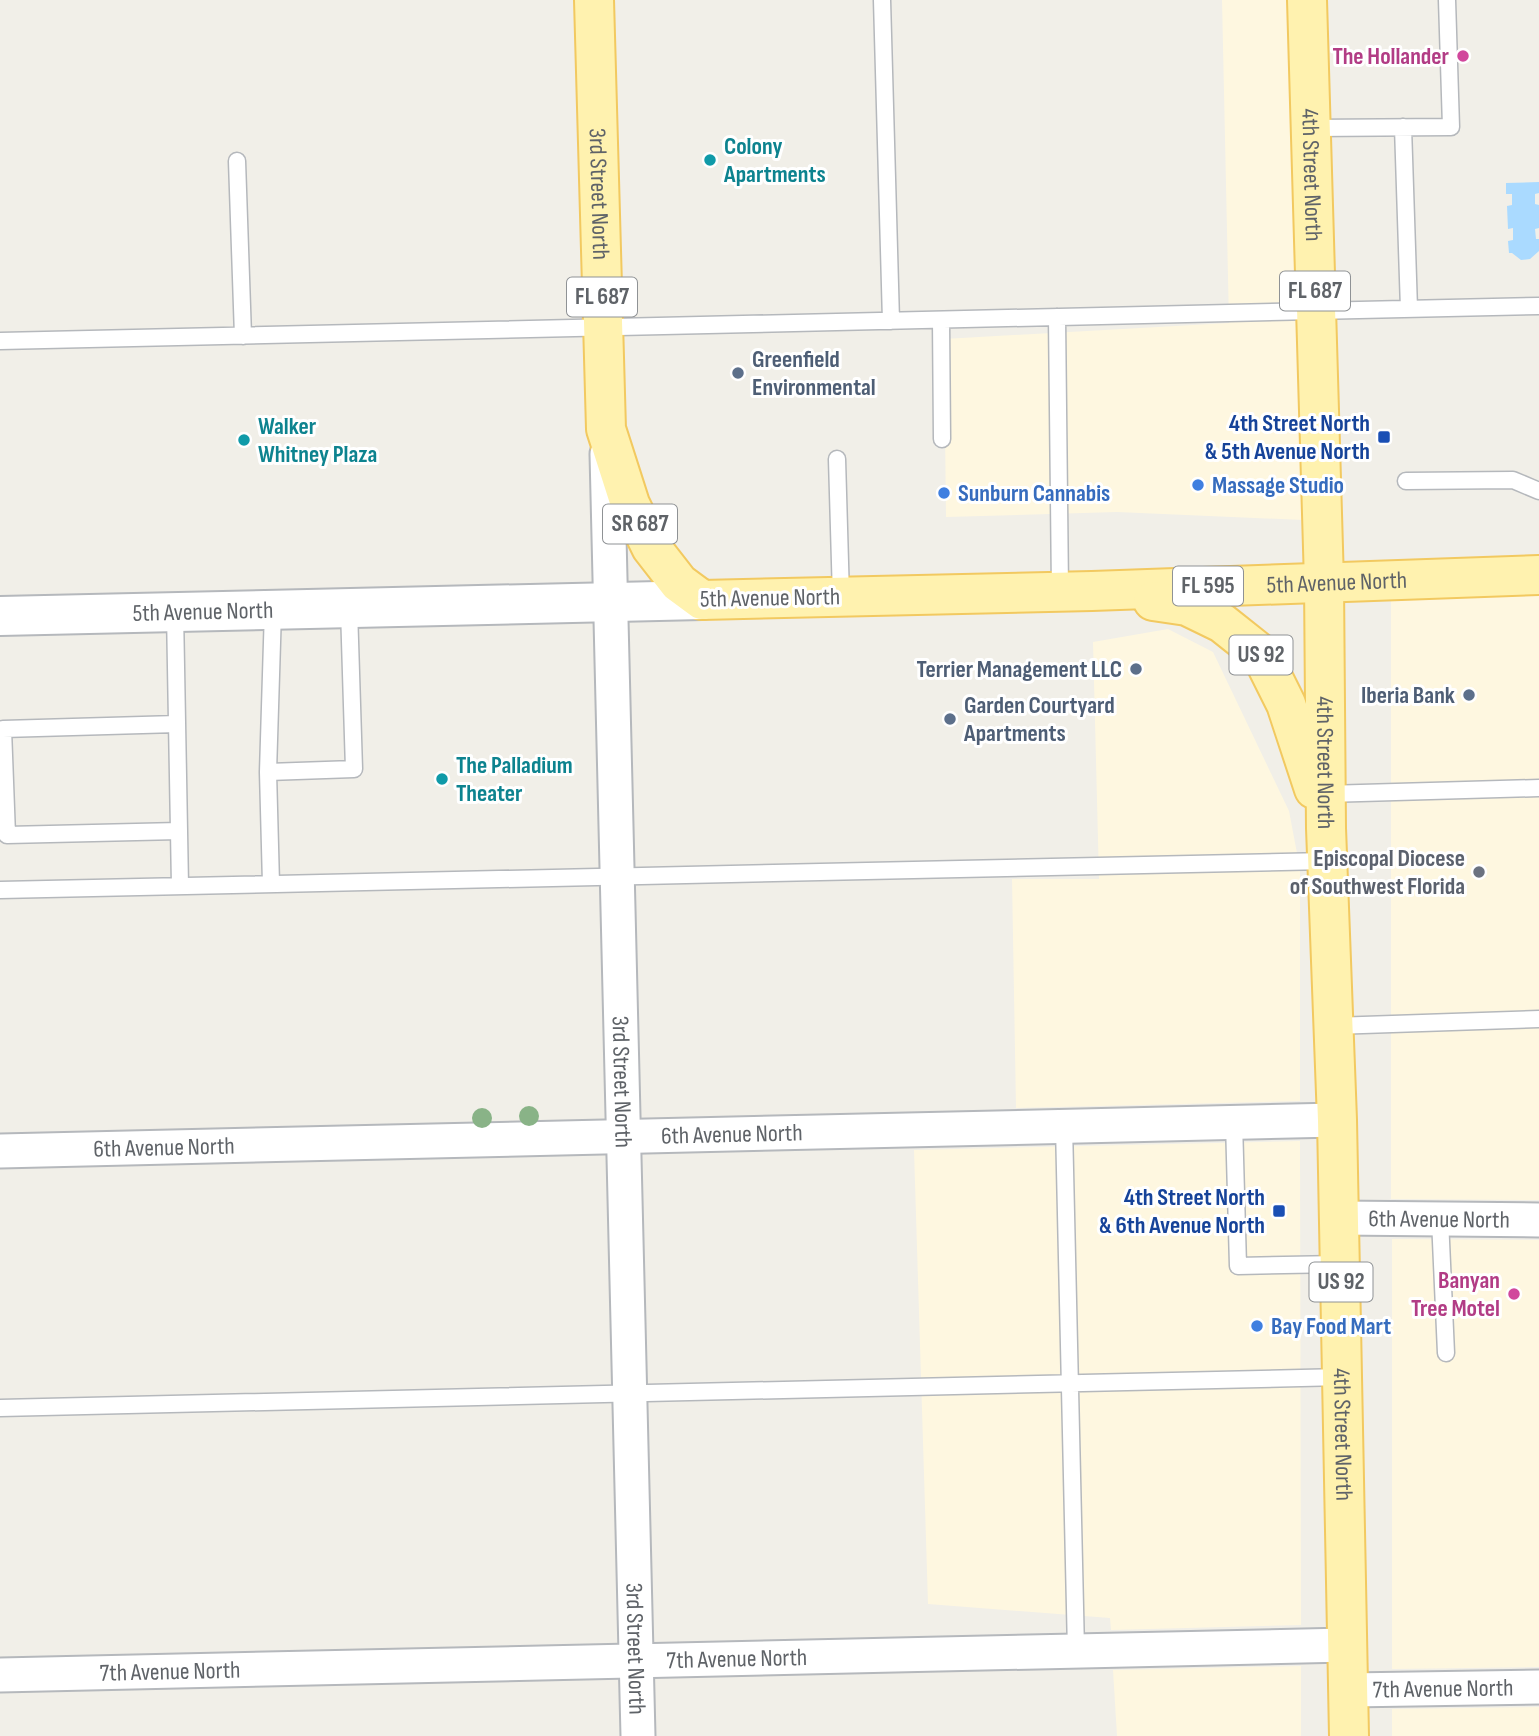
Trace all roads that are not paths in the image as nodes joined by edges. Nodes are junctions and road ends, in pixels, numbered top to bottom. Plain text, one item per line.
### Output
1 (594, 0) edge
2 (882, 0) edge
3 (1307, 0) edge
4 (1447, 0) edge
5 (1403, 127) junction
6 (1311, 128) junction
7 (237, 161) dead end
8 (1539, 306) edge
9 (1409, 309) junction
10 (1316, 311) junction
11 (1058, 317) junction
12 (940, 320) junction
13 (891, 321) junction
14 (603, 327) junction
15 (243, 336) junction
16 (0, 341) edge
17 (606, 429) junction
18 (942, 439) dead end
19 (837, 459) dead end
20 (1406, 481) dead end
21 (1539, 491) edge
22 (1539, 575) edge
23 (1324, 582) junction
24 (1076, 591) junction
25 (841, 597) junction
26 (702, 600) junction
27 (612, 602) junction
28 (349, 608) junction
29 (272, 610) junction
30 (175, 612) junction
31 (0, 616) edge
32 (177, 724) junction
33 (268, 772) junction
34 (1539, 788) edge
35 (1327, 828) junction
36 (179, 831) junction
37 (618, 876) junction
38 (271, 884) junction
39 (180, 886) junction
40 (0, 890) edge
41 (1539, 1019) edge
42 (1333, 1026) junction
43 (1337, 1120) junction
44 (1234, 1122) junction
45 (1065, 1126) junction
46 (624, 1136) junction
47 (0, 1151) edge
48 (1339, 1218) junction
49 (1440, 1219) junction
50 (1539, 1220) edge
51 (1340, 1264) junction
52 (1446, 1353) dead end
53 (1343, 1377) junction
54 (1071, 1383) junction
55 (630, 1393) junction
56 (0, 1408) edge
57 (1347, 1645) junction
58 (1076, 1651) junction
59 (636, 1661) junction
60 (0, 1675) edge
61 (1539, 1686) edge
62 (1349, 1690) junction
63 (638, 1736) edge
64 (1349, 1736) edge

1 - 14 main road, 3rd Street North / FL 687
2 - 13 lane
3 - 6 main road, 4th Street North / FL 687
4 - 5 lane
5 - 6 lane
5 - 9 lane
6 - 10 main road, 4th Street North / FL 687
7 - 15 lane
8 - 9 lane
9 - 10 lane
10 - 11 lane
10 - 23 main road, 4th Street North / FL 687
11 - 12 lane
11 - 24 lane
12 - 13 lane
12 - 18 lane
13 - 14 lane
14 - 15 lane
14 - 17 main road, 3rd Street North / FL 687
15 - 16 lane
17 - 26 main road, 3rd Street North / SR 687
17 - 27 street, 3rd Street North
19 - 25 lane
20 - 21 lane
22 - 23 main road, 5th Avenue North / FL 595
23 - 24 main road, 5th Avenue North / FL 595
23 - 35 main road, 4th Street North / US 92
24 - 25 main road, 5th Avenue North
24 - 35 main road, US 92
25 - 26 main road, 5th Avenue North
26 - 27 street, 5th Avenue North
27 - 28 street, 5th Avenue North
27 - 37 street, 3rd Street North
28 - 29 street, 5th Avenue North
28 - 33 lane
29 - 30 street, 5th Avenue North
29 - 33 lane
30 - 31 street, 5th Avenue North
30 - 32 lane
32 - 36 lane
32 - 36 lane
33 - 38 lane
34 - 35 lane
35 - 37 lane
35 - 42 main road, 4th Street North / US 92
36 - 39 lane
37 - 38 lane
37 - 46 street, 3rd Street North
38 - 39 lane
39 - 40 lane
41 - 42 lane
42 - 43 main road, 4th Street North / US 92
43 - 44 street, 6th Avenue North
43 - 48 main road, 4th Street North / US 92
44 - 45 street, 6th Avenue North
44 - 51 lane
45 - 46 street, 6th Avenue North
45 - 54 lane
46 - 47 street, 6th Avenue North
46 - 55 street, 3rd Street North
48 - 49 street, 6th Avenue North
48 - 51 main road, 4th Street North / US 92
49 - 50 street, 6th Avenue North
49 - 52 lane
51 - 53 main road, 4th Street North / US 92
53 - 54 lane
53 - 57 main road, 4th Street North / US 92
54 - 55 lane
54 - 58 lane
55 - 56 lane
55 - 59 street, 3rd Street North
57 - 58 street, 7th Avenue North
57 - 62 main road, 4th Street North / US 92
58 - 59 street, 7th Avenue North
59 - 60 street, 7th Avenue North
59 - 63 street, 3rd Street North
61 - 62 street, 7th Avenue North
62 - 64 main road, 4th Street North / US 92

